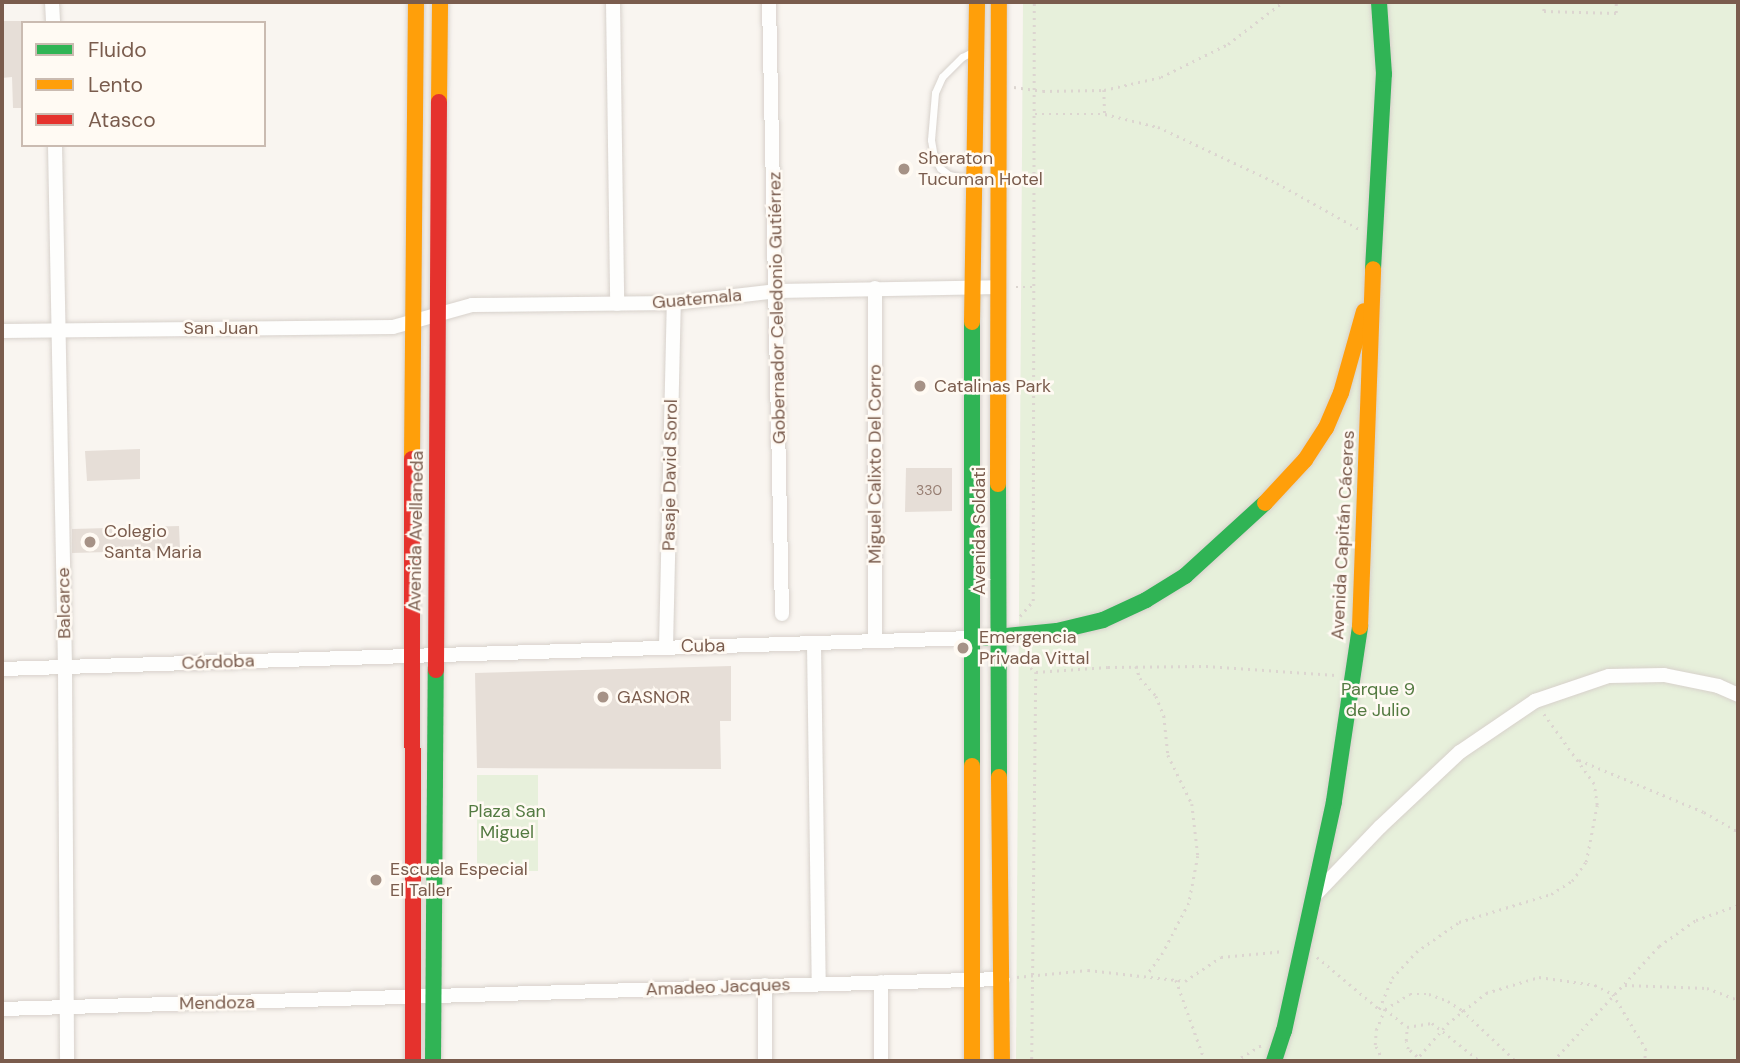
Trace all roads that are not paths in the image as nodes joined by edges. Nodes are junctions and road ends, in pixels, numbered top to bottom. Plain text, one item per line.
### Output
1 (52, 2) edge
2 (416, 2) edge
3 (440, 2) edge
4 (613, 2) edge
5 (769, 2) edge
6 (977, 2) edge
7 (999, 2) edge
8 (1379, 2) edge
9 (53, 21) edge
10 (976, 50) junction
11 (55, 147) edge
12 (974, 180) junction
13 (1372, 283) junction
14 (972, 287) junction
15 (999, 287) junction
16 (875, 288) junction
17 (777, 291) junction
18 (674, 303) junction
19 (617, 304) junction
20 (438, 314) junction
21 (414, 323) junction
22 (59, 329) junction
23 (2, 331) edge
24 (782, 614) dead end
25 (972, 638) junction
26 (1005, 638) junction
27 (875, 639) junction
28 (814, 644) junction
29 (666, 647) junction
30 (411, 654) junction
31 (434, 654) junction
32 (65, 668) junction
33 (2, 669) edge
34 (1738, 695) edge
35 (1313, 897) junction
36 (973, 979) junction
37 (1003, 979) junction
38 (881, 982) junction
39 (819, 984) junction
40 (765, 985) junction
41 (433, 996) junction
42 (412, 998) junction
43 (67, 1006) junction
44 (2, 1009) edge
45 (67, 1061) edge
46 (413, 1061) edge
47 (433, 1061) edge
48 (765, 1061) edge
49 (881, 1061) edge
50 (972, 1061) edge
51 (1002, 1061) edge
52 (1274, 1061) edge

1 - 9 street
2 - 21 main road, Avenida Avellaneda
3 - 20 main road, Avenida Avellaneda
4 - 19 street
5 - 17 street, Gobernador Celedonio Gutiérrez
6 - 10 main road, Avenida Soldati
7 - 15 main road, Avenida Soldati
8 - 13 main road, Avenida Capitán Cáceres
10 - 12 main road, Avenida Soldati
10 - 12 lane
11 - 22 street, Balcarce
12 - 14 main road, Avenida Soldati
13 - 26 main road
13 - 35 main road, Avenida Capitán Cáceres
14 - 15 street, Guatemala
14 - 16 street, Guatemala
14 - 25 main road, Avenida Soldati
15 - 26 main road, Avenida Soldati
16 - 17 street, Guatemala
16 - 27 street, Miguel Calixto Del Corro
17 - 18 street, Guatemala
17 - 24 street, Gobernador Celedonio Gutiérrez
18 - 19 street, Guatemala
18 - 29 street, Pasaje David Sorol
19 - 20 street, Guatemala
20 - 21 street, San Juan
20 - 31 main road, Avenida Avellaneda
21 - 22 street, San Juan
21 - 30 main road, Avenida Avellaneda
22 - 23 street, San Juan
22 - 32 street, Balcarce
25 - 26 main road
25 - 27 street, Cuba
25 - 36 main road, Avenida Soldati
26 - 37 main road, Avenida Soldati
27 - 28 street, Cuba
28 - 29 street, Cuba
28 - 39 street
29 - 31 street, Cuba
30 - 31 street, Córdoba
30 - 32 street, Córdoba
30 - 42 main road, Avenida Avellaneda
31 - 41 main road, Avenida Avellaneda
32 - 33 street, Córdoba
32 - 43 street, Balcarce
34 - 35 street
35 - 52 main road, Avenida Capitán Cáceres
36 - 37 street, Amadeo Jacques
36 - 38 street, Amadeo Jacques
36 - 50 main road, Avenida Soldati
37 - 51 main road, Avenida Soldati
38 - 39 street, Amadeo Jacques
38 - 49 street
39 - 40 street, Amadeo Jacques
40 - 41 street, Amadeo Jacques
40 - 48 street
41 - 42 street, Mendoza
41 - 47 main road, Avenida Avellaneda
42 - 43 street, Mendoza
42 - 46 main road, Avenida Avellaneda
43 - 44 street, Mendoza
43 - 45 street, Balcarce

